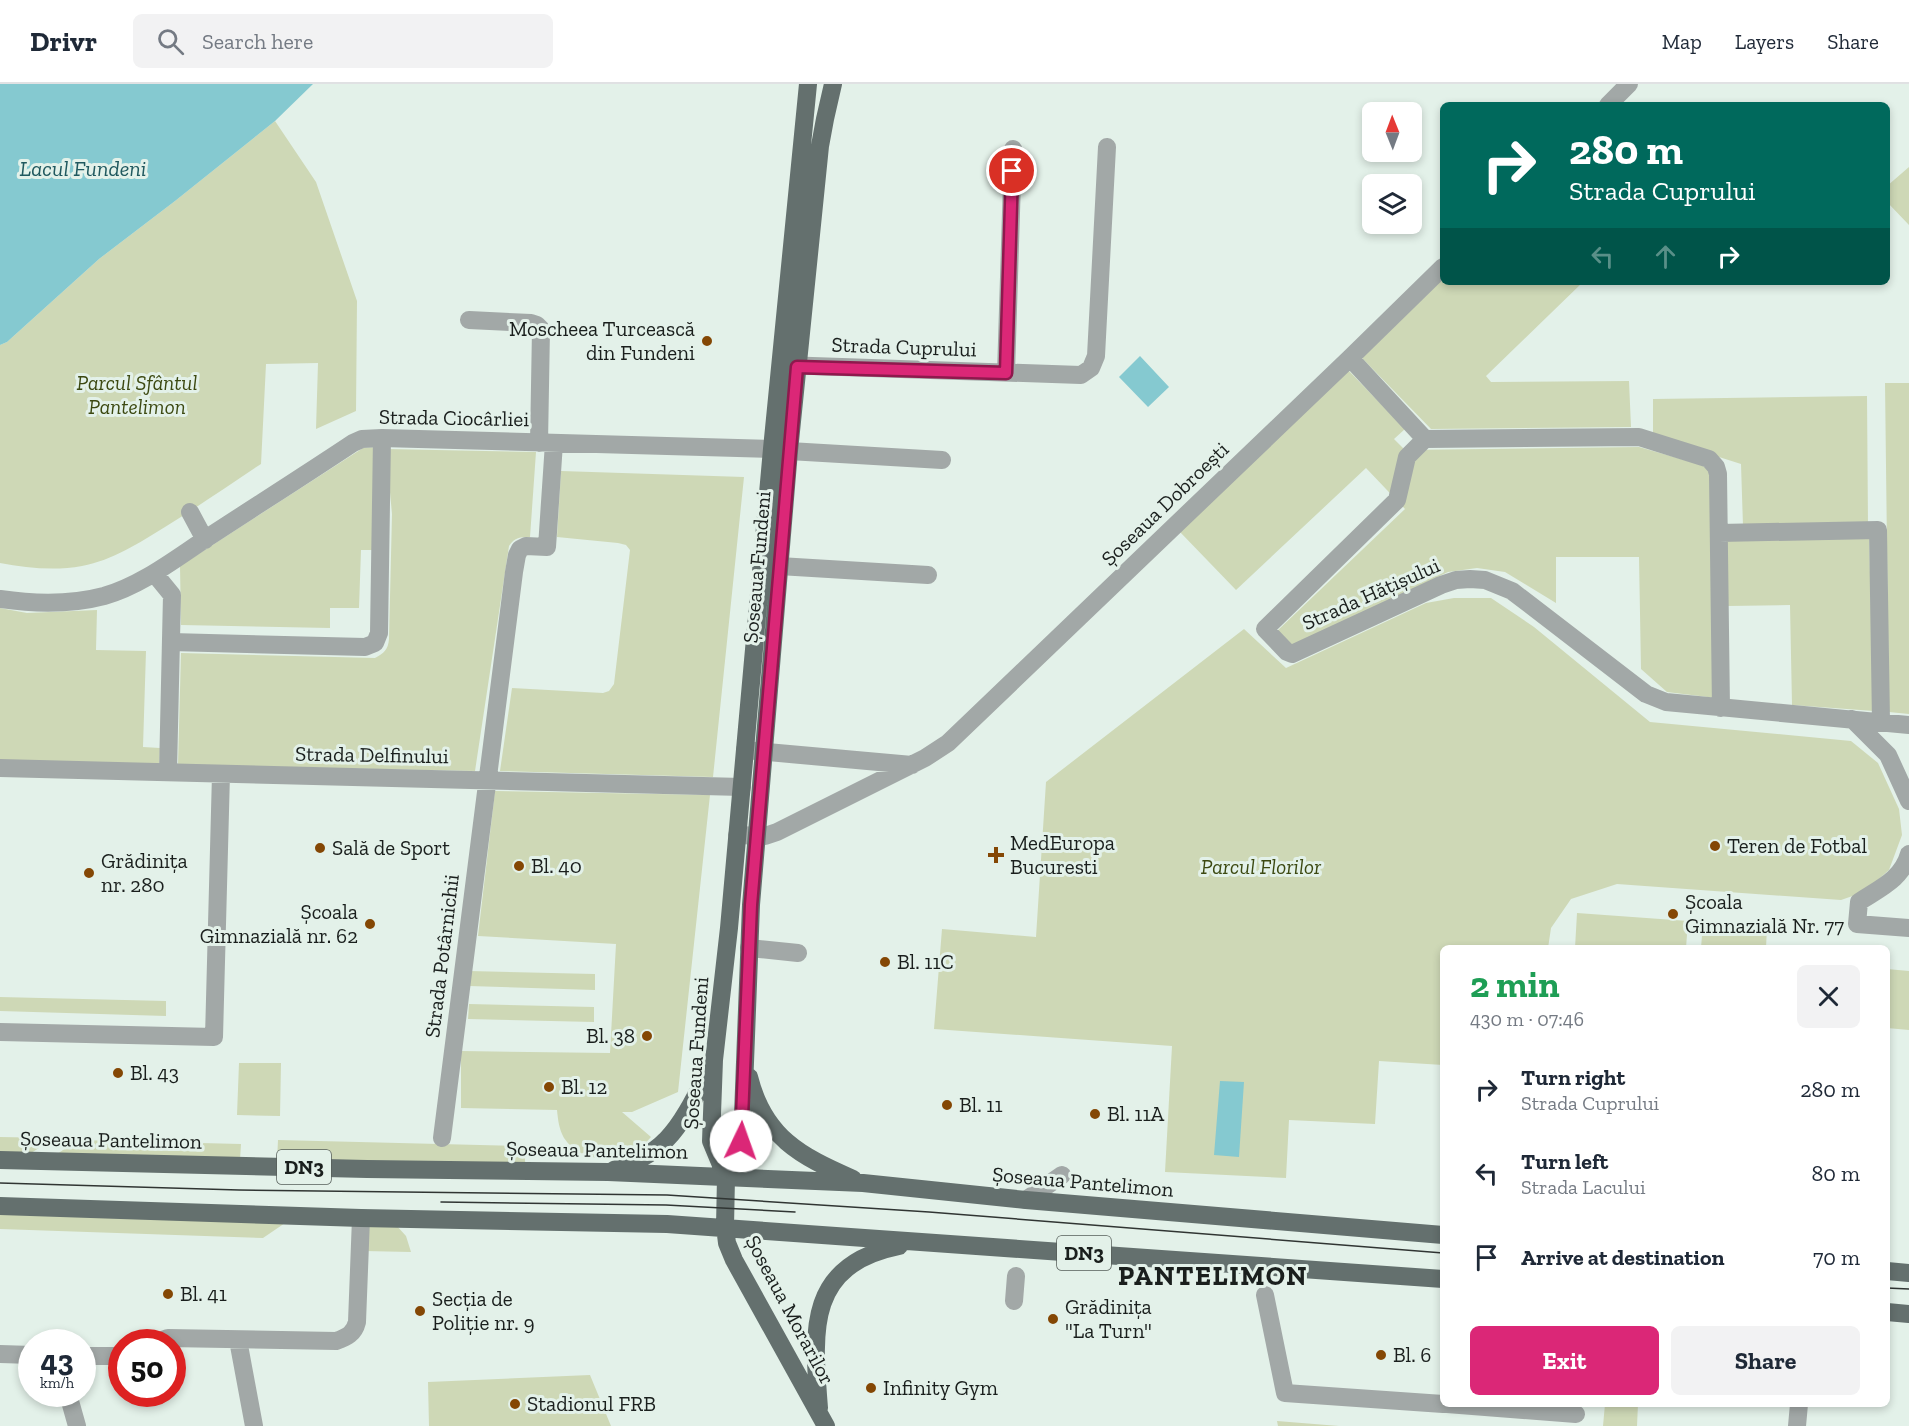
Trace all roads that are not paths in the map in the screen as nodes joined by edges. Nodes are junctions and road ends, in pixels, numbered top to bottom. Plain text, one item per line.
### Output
1 (808, 84) edge
2 (833, 84) edge
3 (1629, 84) edge
4 (1611, 102) edge
5 (1107, 147) dead end
6 (1013, 149) dead end
7 (1440, 270) edge
8 (469, 320) dead end
9 (1350, 358) junction
10 (789, 366) junction
11 (1006, 373) junction
12 (382, 438) junction
13 (1425, 439) junction
14 (546, 443) junction
15 (780, 450) junction
16 (942, 460) dead end
17 (190, 512) dead end
18 (1719, 533) junction
19 (205, 540) junction
20 (779, 566) junction
21 (153, 573) junction
22 (928, 574) dead end
23 (0, 599) edge
24 (171, 642) junction
25 (1721, 708) junction
26 (1852, 719) junction
27 (1881, 722) junction
28 (1909, 725) edge
29 (746, 750) junction
30 (765, 751) junction
31 (912, 765) junction
32 (0, 768) edge
33 (168, 772) junction
34 (221, 774) junction
35 (487, 780) junction
36 (742, 787) junction
37 (1909, 801) edge
38 (738, 835) junction
39 (757, 836) junction
40 (1909, 854) edge
41 (1909, 928) edge
42 (749, 948) junction
43 (798, 953) dead end
44 (0, 1032) edge
45 (714, 1060) junction
46 (745, 1064) junction
47 (442, 1138) dead end
48 (0, 1160) edge
49 (608, 1172) junction
50 (1062, 1175) dead end
51 (726, 1177) junction
52 (863, 1183) junction
53 (1026, 1200) junction
54 (0, 1206) edge
55 (361, 1218) junction
56 (725, 1227) junction
57 (1440, 1235) edge
58 (919, 1242) junction
59 (1890, 1271) edge
60 (1909, 1273) edge
61 (1016, 1276) dead end
62 (1440, 1279) edge
63 (1265, 1295) dead end
64 (1014, 1301) dead end
65 (1890, 1312) edge
66 (1909, 1314) edge
67 (186, 1339) edge
68 (238, 1340) junction
69 (0, 1354) edge
70 (18, 1355) edge
71 (1440, 1404) edge
72 (72, 1407) edge
73 (1484, 1407) edge
74 (1799, 1407) edge
75 (1576, 1414) dead end
76 (823, 1419) edge
77 (77, 1426) edge
78 (254, 1426) edge
79 (1797, 1426) edge

1 - 10 main road, Șoseaua Fundeni
2 - 10 main road, Șoseaua Fundeni
3 - 4 street
5 - 11 street, Strada Cuprului
6 - 11 street
7 - 9 street, Șoseaua Dobroești
8 - 14 street
9 - 13 street
9 - 31 street, Șoseaua Dobroești
10 - 11 street, Strada Cuprului
10 - 15 main road, Șoseaua Fundeni
12 - 14 street, Strada Ciocârliei
12 - 19 street, Strada Ciocârliei
12 - 24 street
13 - 18 street
13 - 25 street, Strada Hățișului
14 - 15 street, Strada Ciocârliei
14 - 35 street, Strada Potârnichii
15 - 16 street, Strada Ciocârliei
15 - 20 main road, Șoseaua Fundeni
15 - 29 main road, Șoseaua Fundeni
17 - 19 street
18 - 25 street
18 - 27 street
19 - 21 street, Strada Ciocârliei
20 - 22 street
20 - 30 main road, Șoseaua Fundeni
21 - 23 street, Strada Ciocârliei
21 - 24 street
24 - 33 street
25 - 26 street, Strada Hățișului
26 - 27 street, Strada Hățișului
26 - 37 street
27 - 28 street, Strada Hățișului
29 - 30 street
29 - 36 main road, Șoseaua Fundeni
30 - 31 street
30 - 39 main road, Șoseaua Fundeni
31 - 39 street, Șoseaua Dobroești
32 - 33 street, Strada Delfinului
33 - 34 street, Strada Delfinului
34 - 35 street, Strada Delfinului
34 - 44 street
35 - 36 street, Strada Delfinului
35 - 47 street, Strada Potârnichii
36 - 38 main road, Șoseaua Fundeni
38 - 39 street, Șoseaua Dobroești
38 - 45 main road, Șoseaua Fundeni
39 - 42 main road, Șoseaua Fundeni
40 - 41 street
42 - 43 street
42 - 46 main road, Șoseaua Fundeni
45 - 49 main road
45 - 51 main road, Șoseaua Fundeni
46 - 51 main road, Șoseaua Fundeni
46 - 52 main road
48 - 49 main road, Șoseaua Pantelimon / DN3
49 - 51 main road, Șoseaua Pantelimon / DN3
50 - 53 street
51 - 52 main road, Șoseaua Pantelimon / DN3
51 - 56 main road, Șoseaua Morarilor
52 - 53 main road, Șoseaua Pantelimon / DN3
53 - 57 main road, Șoseaua Pantelimon / DN3
54 - 55 main road, DN3
55 - 56 main road, DN3
55 - 68 street
56 - 58 main road, DN3
56 - 76 main road, Șoseaua Morarilor
58 - 62 main road, DN3
58 - 76 main road
59 - 60 main road
61 - 64 street
63 - 71 street
65 - 66 main road
67 - 68 street
68 - 78 street
69 - 70 street
72 - 77 street
73 - 75 street
74 - 79 street

